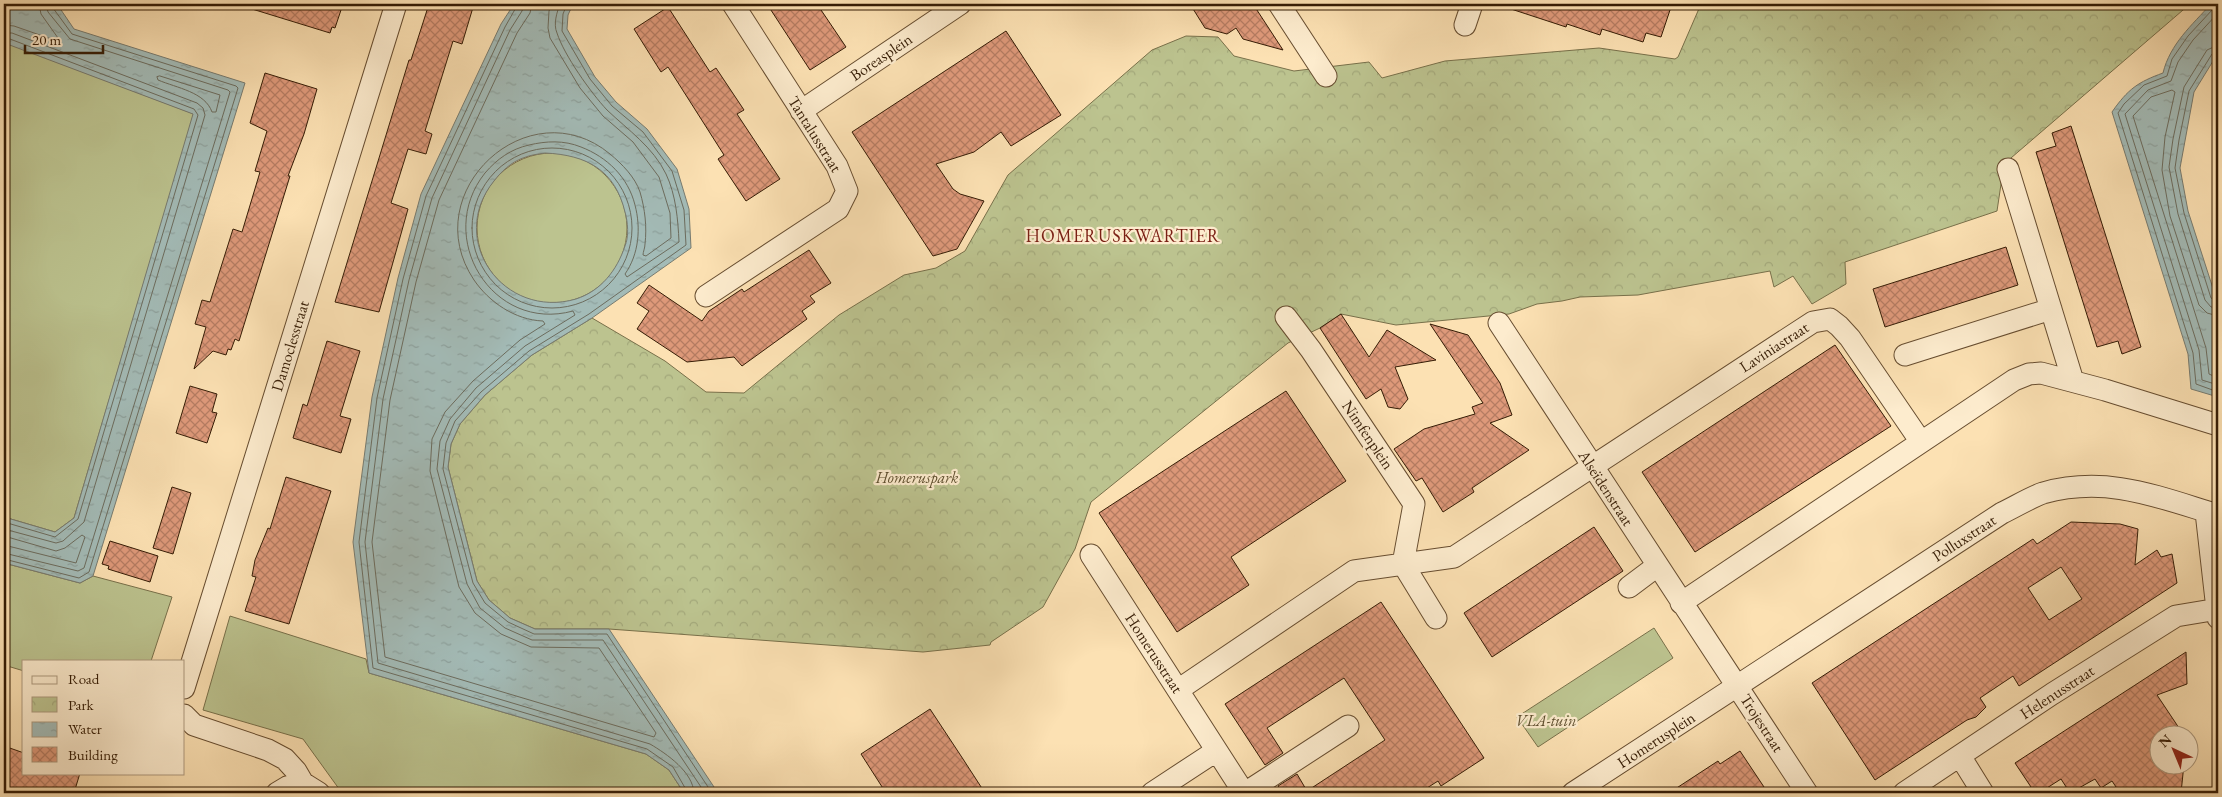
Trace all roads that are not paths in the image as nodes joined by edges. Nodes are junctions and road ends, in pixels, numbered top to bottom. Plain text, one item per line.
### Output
1 (396, 4) edge
2 (733, 4) edge
3 (960, 4) edge
4 (1279, 4) edge
5 (1472, 4) edge
6 (1465, 25) dead end
7 (1326, 76) dead end
8 (801, 111) junction
9 (2008, 170) dead end
10 (706, 296) dead end
11 (2051, 309) junction
12 (1286, 318) dead end
13 (1499, 323) dead end
14 (1905, 355) dead end
15 (2073, 381) junction
16 (2218, 425) edge
17 (1921, 442) junction
18 (1592, 467) junction
19 (2212, 514) edge
20 (1091, 555) dead end
21 (1403, 564) junction
22 (1657, 566) junction
23 (1629, 587) dead end
24 (1681, 603) junction
25 (2218, 609) edge
26 (1436, 618) dead end
27 (2218, 618) edge
28 (1715, 652) joint
29 (185, 685) edge
30 (1738, 686) junction
31 (1178, 690) junction
32 (185, 716) edge
33 (1348, 726) dead end
34 (1216, 751) junction
35 (1960, 756) junction
36 (311, 788) edge
37 (277, 793) edge
38 (1152, 793) edge
39 (1245, 793) edge
40 (1573, 793) edge
41 (1807, 793) edge
42 (1904, 793) edge
43 (1983, 793) edge

1 - 29 street, Damoclesstraat
2 - 8 street, Tantalusstraat
3 - 8 street, Boreasplein
4 - 7 street
5 - 6 street
8 - 10 street, Tantalusstraat
9 - 11 street
11 - 14 street
11 - 15 street
12 - 21 street, Nimfenplein
13 - 18 street, Alseïdenstraat
15 - 16 street
15 - 17 street
17 - 18 street, Laviniastraat
17 - 24 street
18 - 21 street
18 - 22 street, Alseïdenstraat
19 - 25 street
19 - 30 street, Polluxstraat
20 - 31 street, Homerusstraat
21 - 26 street
21 - 31 street
22 - 23 street
22 - 24 street, Alseïdenstraat
24 - 28 street, Alseïdenstraat
25 - 27 street
25 - 35 street, Helenusstraat
28 - 30 street, Trojestraat
30 - 40 street, Homerusplein
30 - 41 street, Trojestraat
31 - 34 street, Homerusstraat
32 - 36 street
33 - 39 street
34 - 38 street
34 - 39 street, Homerusstraat
35 - 42 street, Helenusstraat
35 - 43 street
36 - 37 street

